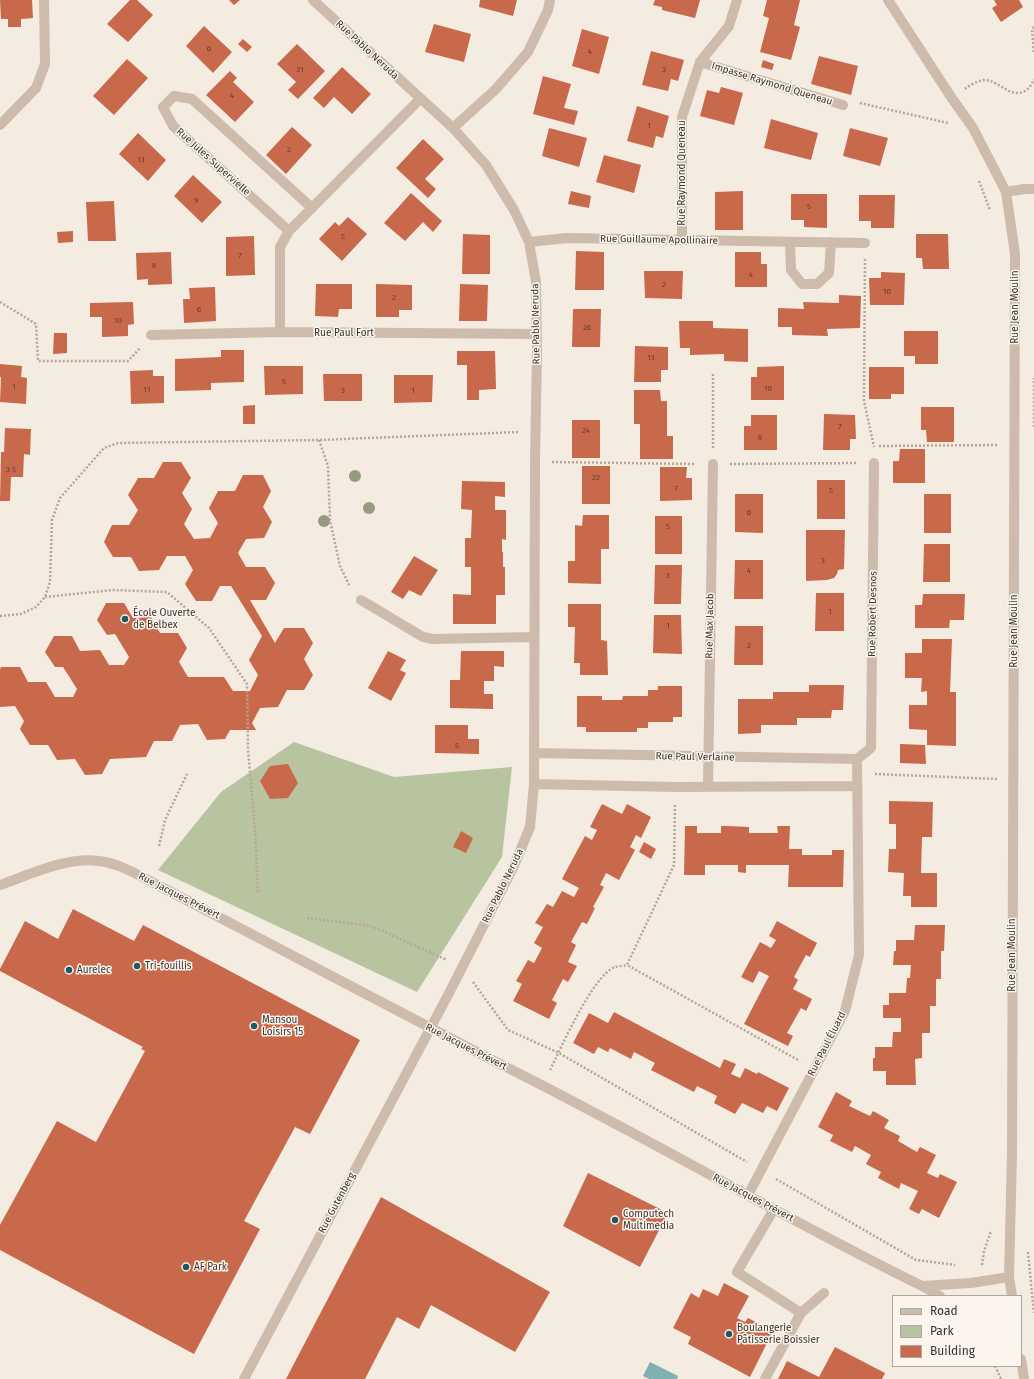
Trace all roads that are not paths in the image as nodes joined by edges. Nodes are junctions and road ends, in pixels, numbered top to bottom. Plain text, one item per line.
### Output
1 (44, 0) edge
2 (313, 0) edge
3 (550, 0) edge
4 (737, 0) edge
5 (888, 0) edge
6 (700, 62) junction
7 (420, 99) junction
8 (843, 105) road end
9 (0, 125) edge
10 (453, 128) junction
11 (1034, 189) edge
12 (1006, 192) junction
13 (312, 208) junction
14 (289, 231) junction
15 (682, 240) junction
16 (528, 242) junction
17 (790, 242) junction
18 (831, 242) junction
19 (865, 243) road end
20 (280, 332) junction
21 (537, 334) junction
22 (151, 335) road end
23 (874, 463) road end
24 (713, 464) road end
25 (361, 600) road end
26 (534, 637) junction
27 (534, 753) junction
28 (708, 757) junction
29 (857, 759) junction
30 (534, 784) junction
31 (857, 786) junction
32 (708, 787) junction
33 (0, 885) edge
34 (430, 1028) junction
35 (748, 1195) junction
36 (774, 1209) junction
37 (1010, 1277) junction
38 (922, 1286) junction
39 (824, 1293) dead end
40 (938, 1295) edge
41 (1012, 1295) edge
42 (801, 1314) junction
43 (1022, 1366) edge
44 (244, 1379) edge
45 (766, 1379) edge
46 (1024, 1379) edge

1 - 9 street
2 - 7 street, Rue Pablo Neruda
3 - 10 street
4 - 6 street, Rue Raymond Queneau
5 - 12 street, Rue Jean Moulin
6 - 8 street, Impasse Raymond Queneau
6 - 15 street, Rue Raymond Queneau
7 - 10 street, Rue Pablo Neruda
7 - 13 street
10 - 16 street, Rue Pablo Neruda
11 - 12 street
12 - 37 street, Rue Jean Moulin
13 - 14 street
13 - 14 street, Rue Jules Supervielle
14 - 20 street
15 - 16 street, Rue Guillaume Apollinaire
15 - 17 street, Rue Guillaume Apollinaire
16 - 21 street, Rue Pablo Neruda
17 - 18 street, Rue Guillaume Apollinaire
17 - 18 street
18 - 19 street, Rue Guillaume Apollinaire
20 - 21 street, Rue Paul Fort
20 - 22 street, Rue Paul Fort
21 - 26 street, Rue Pablo Neruda
23 - 29 street, Rue Robert Desnos
24 - 28 street, Rue Max Jacob
25 - 26 street
26 - 27 street, Rue Pablo Neruda
27 - 28 street, Rue Paul Verlaine
27 - 30 street, Rue Pablo Neruda
28 - 29 street, Rue Paul Verlaine
28 - 32 street, Rue Max Jacob
29 - 31 street, Rue Paul Éluard
30 - 32 street
30 - 34 street, Rue Pablo Neruda
31 - 32 street
31 - 35 street, Rue Paul Éluard
33 - 34 street, Rue Jacques Prévert
34 - 35 street, Rue Jacques Prévert
34 - 44 street, Rue Gutenberg
35 - 36 street, Rue Jacques Prévert
36 - 38 street, Rue Jacques Prévert
36 - 42 street
37 - 38 street
37 - 41 street, Rue Jean Moulin
38 - 40 street, Rue Jacques Prévert
39 - 42 street
42 - 45 street
43 - 46 street

